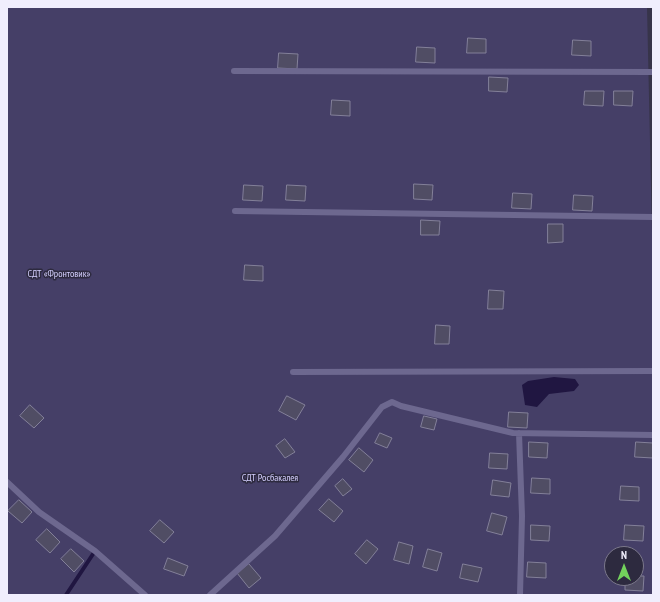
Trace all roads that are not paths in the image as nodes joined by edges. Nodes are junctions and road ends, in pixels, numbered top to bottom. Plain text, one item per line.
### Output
1 (234, 71) dead end
2 (653, 72) edge
3 (235, 211) dead end
4 (653, 217) edge
5 (653, 371) edge
6 (293, 372) dead end
7 (519, 433) junction
8 (653, 435) edge
9 (7, 482) edge
10 (144, 595) edge
11 (210, 595) edge
12 (520, 595) edge

1 - 2 lane
3 - 4 lane
5 - 6 lane
7 - 8 lane
7 - 11 lane
7 - 12 lane
9 - 10 lane

